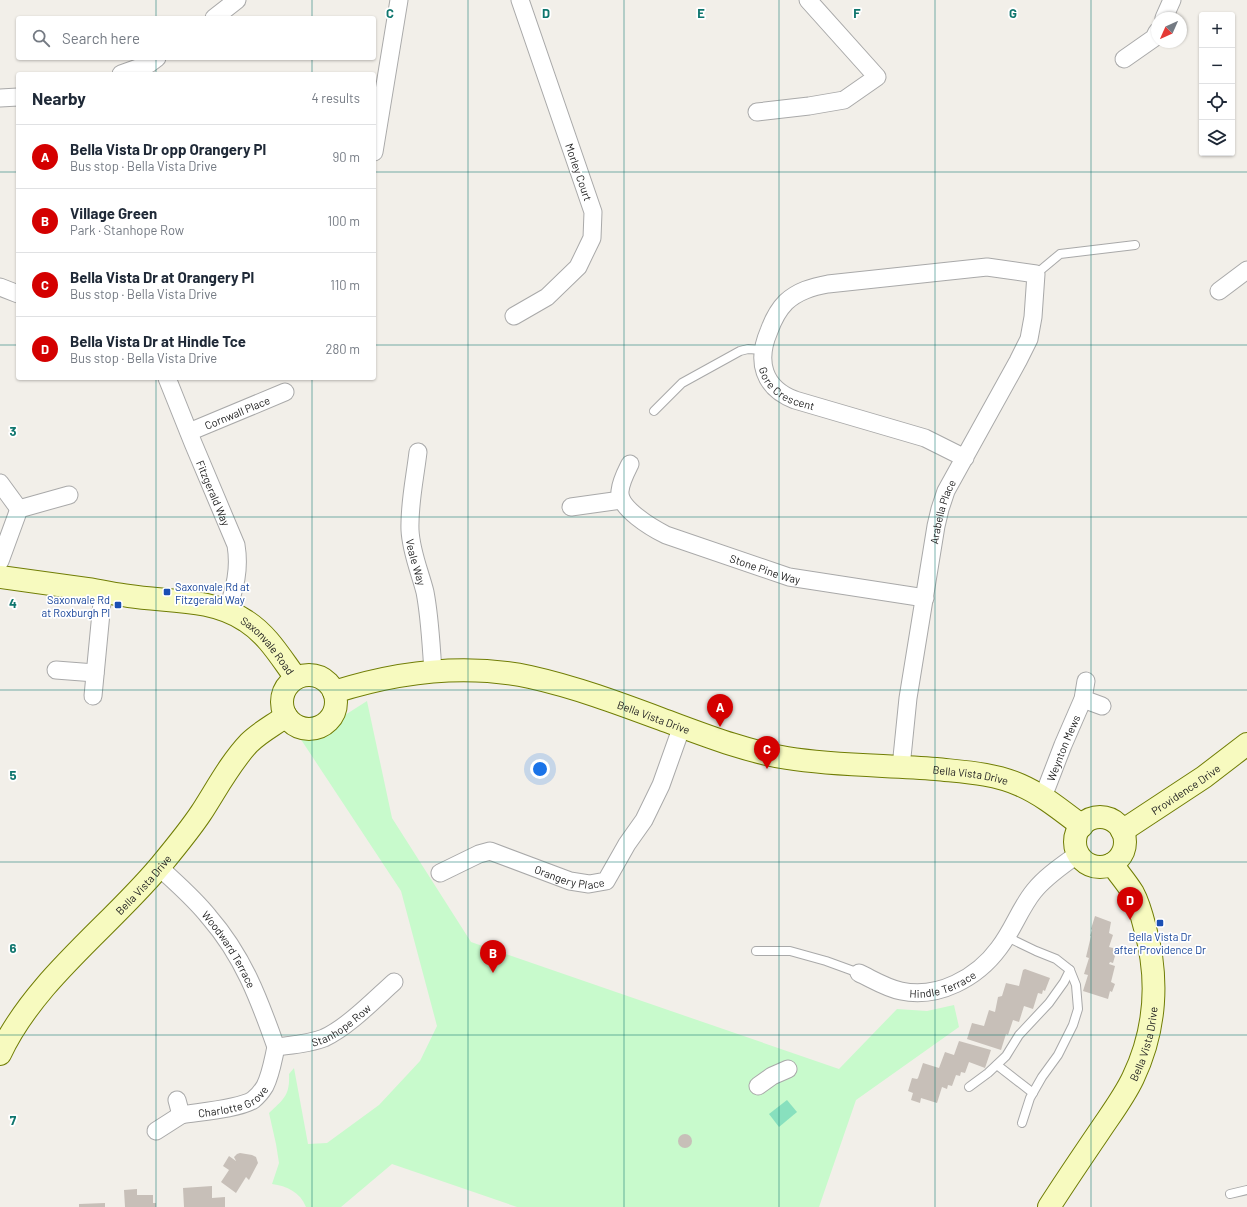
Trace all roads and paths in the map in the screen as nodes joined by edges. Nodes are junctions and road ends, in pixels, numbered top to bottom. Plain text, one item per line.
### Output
1 (237, 0) edge
2 (399, 0) edge
3 (520, 0) edge
4 (808, 0) edge
5 (1172, 0) edge
6 (1167, 12) edge
7 (217, 16) edge
8 (1151, 40) edge
9 (1124, 59) dead end
10 (152, 65) edge
11 (128, 72) edge
12 (16, 97) edge
13 (0, 98) edge
14 (757, 112) dead end
15 (376, 140) edge
16 (1135, 245) dead end
17 (1247, 271) edge
18 (1036, 274) junction
19 (0, 287) edge
20 (1219, 291) dead end
21 (16, 293) edge
22 (514, 316) dead end
23 (763, 350) junction
24 (169, 380) edge
25 (285, 392) dead end
26 (654, 411) dead end
27 (189, 432) junction
28 (418, 452) dead end
29 (965, 458) junction
30 (630, 464) dead end
31 (0, 483) edge
32 (69, 495) dead end
33 (621, 500) junction
34 (571, 507) dead end
35 (19, 509) junction
36 (0, 561) edge
37 (0, 577) edge
38 (103, 592) junction
39 (925, 598) junction
40 (227, 611) junction
41 (56, 670) dead end
42 (433, 671) junction
43 (95, 673) junction
44 (296, 678) junction
45 (1086, 681) dead end
46 (334, 692) junction
47 (92, 696) dead end
48 (1083, 699) junction
49 (1102, 706) dead end
50 (286, 716) junction
51 (682, 726) junction
52 (1247, 745) edge
53 (901, 767) junction
54 (1043, 797) junction
55 (1082, 826) junction
56 (1122, 831) junction
57 (1078, 854) junction
58 (1112, 864) junction
59 (159, 867) junction
60 (440, 873) dead end
61 (1007, 937) junction
62 (756, 951) dead end
63 (1070, 970) junction
64 (859, 973) joint
65 (394, 982) dead end
66 (2, 1042) edge
67 (276, 1047) junction
68 (997, 1065) junction
69 (788, 1069) dead end
70 (758, 1086) dead end
71 (969, 1087) dead end
72 (1033, 1093) junction
73 (1022, 1123) dead end
74 (156, 1131) dead end
75 (1247, 1190) edge
76 (1230, 1194) dead end
77 (1049, 1207) edge

1 - 7 street
2 - 15 street
3 - 22 street, Morley Court
4 - 14 street
5 - 6 street
8 - 9 street
10 - 11 street
12 - 13 street
16 - 18 lane
17 - 20 street
18 - 23 street, Gore Crescent
18 - 29 street, Arabella Place
19 - 21 street
23 - 26 lane
23 - 29 street, Gore Crescent
24 - 27 street, Fitzgerald Way
25 - 27 street, Cornwall Place
27 - 40 street, Fitzgerald Way
28 - 42 street, Veale Way
29 - 39 street, Arabella Place
30 - 33 street
31 - 35 street
32 - 35 street
33 - 34 street
33 - 39 street, Stone Pine Way
35 - 36 street
37 - 38 street, Saxonvale Road
38 - 40 street, Saxonvale Road
38 - 43 street
39 - 53 street, Arabella Place
40 - 44 street, Saxonvale Road
41 - 43 street
42 - 46 street, Bella Vista Drive
42 - 51 street, Bella Vista Drive
43 - 47 street
44 - 46 street
44 - 50 street
45 - 48 street, Weynton Mews
46 - 50 street
48 - 49 street
48 - 54 street, Weynton Mews
50 - 59 street, Bella Vista Drive
51 - 53 street, Bella Vista Drive
51 - 60 street, Orangery Place
52 - 56 street, Providence Drive
53 - 54 street, Bella Vista Drive
54 - 55 street, Bella Vista Drive
55 - 56 street
55 - 57 street
56 - 58 street
57 - 58 street
57 - 61 street, Hindle Terrace
58 - 77 street, Bella Vista Drive
59 - 66 street, Bella Vista Drive
59 - 67 street, Woodward Terrace
61 - 63 lane
61 - 64 street, Hindle Terrace
62 - 64 lane, Hindle Terrace
63 - 68 lane
63 - 72 lane
65 - 67 street, Stanhope Row
67 - 74 street, Charlotte Grove
68 - 71 lane
68 - 72 lane
69 - 70 street
72 - 73 lane
75 - 76 lane

